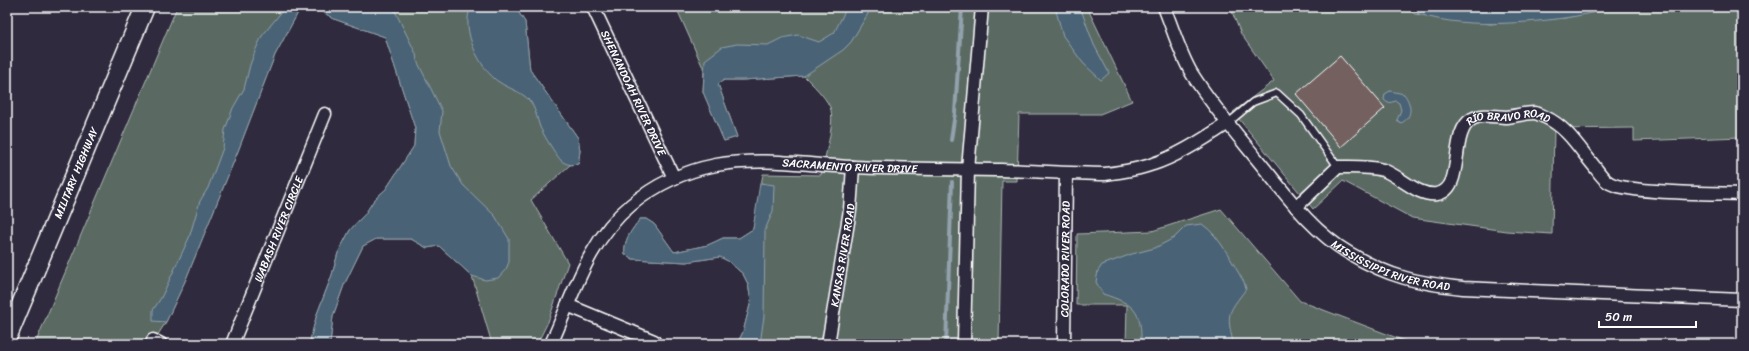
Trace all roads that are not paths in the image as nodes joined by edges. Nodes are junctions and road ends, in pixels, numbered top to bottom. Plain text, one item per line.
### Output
1 (145, 7) edge
2 (594, 7) edge
3 (982, 7) edge
4 (1164, 7) edge
5 (325, 114) dead end
6 (1228, 123) junction
7 (853, 167) junction
8 (1338, 167) junction
9 (968, 169) junction
10 (1066, 174) junction
11 (674, 178) junction
12 (1742, 194) edge
13 (1296, 207) junction
14 (1742, 300) edge
15 (567, 305) junction
16 (10, 321) edge
17 (7, 338) edge
18 (654, 341) dead end
19 (232, 344) edge
20 (551, 344) edge
21 (828, 344) edge
22 (964, 344) edge
23 (1064, 344) edge

1 - 16 main road, MILITARY HIGHWAY
2 - 11 street, SHENANDOAH RIVER DRIVE
3 - 9 street
4 - 6 street, MISSISSIPPI RIVER ROAD
5 - 19 street, WABASH RIVER CIRCLE
6 - 8 lane
6 - 10 street, SACRAMENTO RIVER DRIVE
6 - 13 street, MISSISSIPPI RIVER ROAD
7 - 9 street, SACRAMENTO RIVER DRIVE
7 - 11 street, SACRAMENTO RIVER DRIVE
7 - 21 street, KANSAS RIVER ROAD
8 - 12 street, RÍO BRAVO ROAD
8 - 13 street
9 - 10 street, SACRAMENTO RIVER DRIVE
9 - 22 street
10 - 23 street, COLORADO RIVER ROAD
11 - 15 street, SACRAMENTO RIVER DRIVE
13 - 14 street, MISSISSIPPI RIVER ROAD
15 - 18 street
15 - 20 street, SACRAMENTO RIVER DRIVE
16 - 17 main road, MILITARY HIGHWAY

